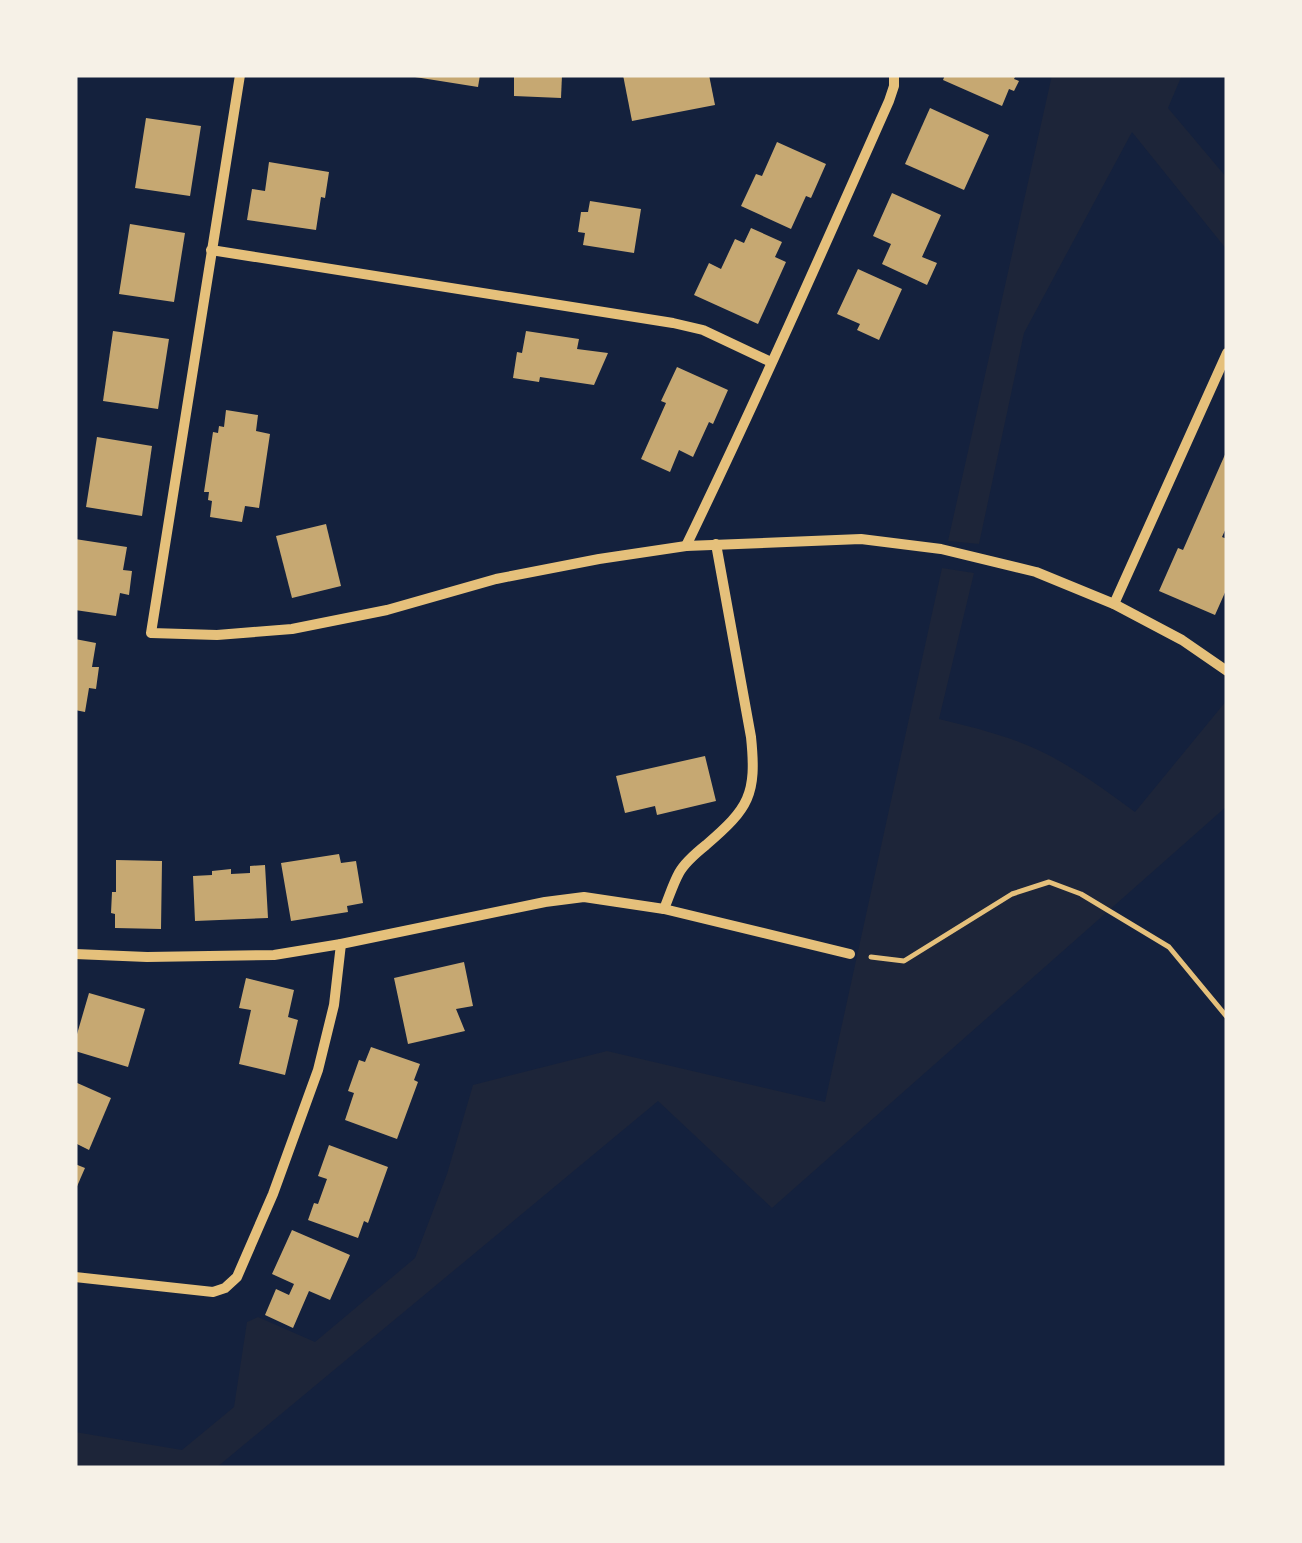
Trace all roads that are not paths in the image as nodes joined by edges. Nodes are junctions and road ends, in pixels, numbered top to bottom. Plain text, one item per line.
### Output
1 (240, 75) edge
2 (894, 75) edge
3 (210, 250) junction
4 (1227, 353) edge
5 (771, 362) junction
6 (716, 544) junction
7 (686, 546) junction
8 (1114, 604) junction
9 (1227, 671) edge
10 (664, 909) junction
11 (342, 944) junction
12 (75, 954) edge
13 (850, 954) road end
14 (75, 1276) edge

1 - 3 street
2 - 5 street
3 - 5 street
3 - 7 street
4 - 8 street
5 - 7 street
6 - 7 street
6 - 8 street
6 - 10 street
8 - 9 street
10 - 11 street
10 - 13 street
11 - 12 street
11 - 14 street

